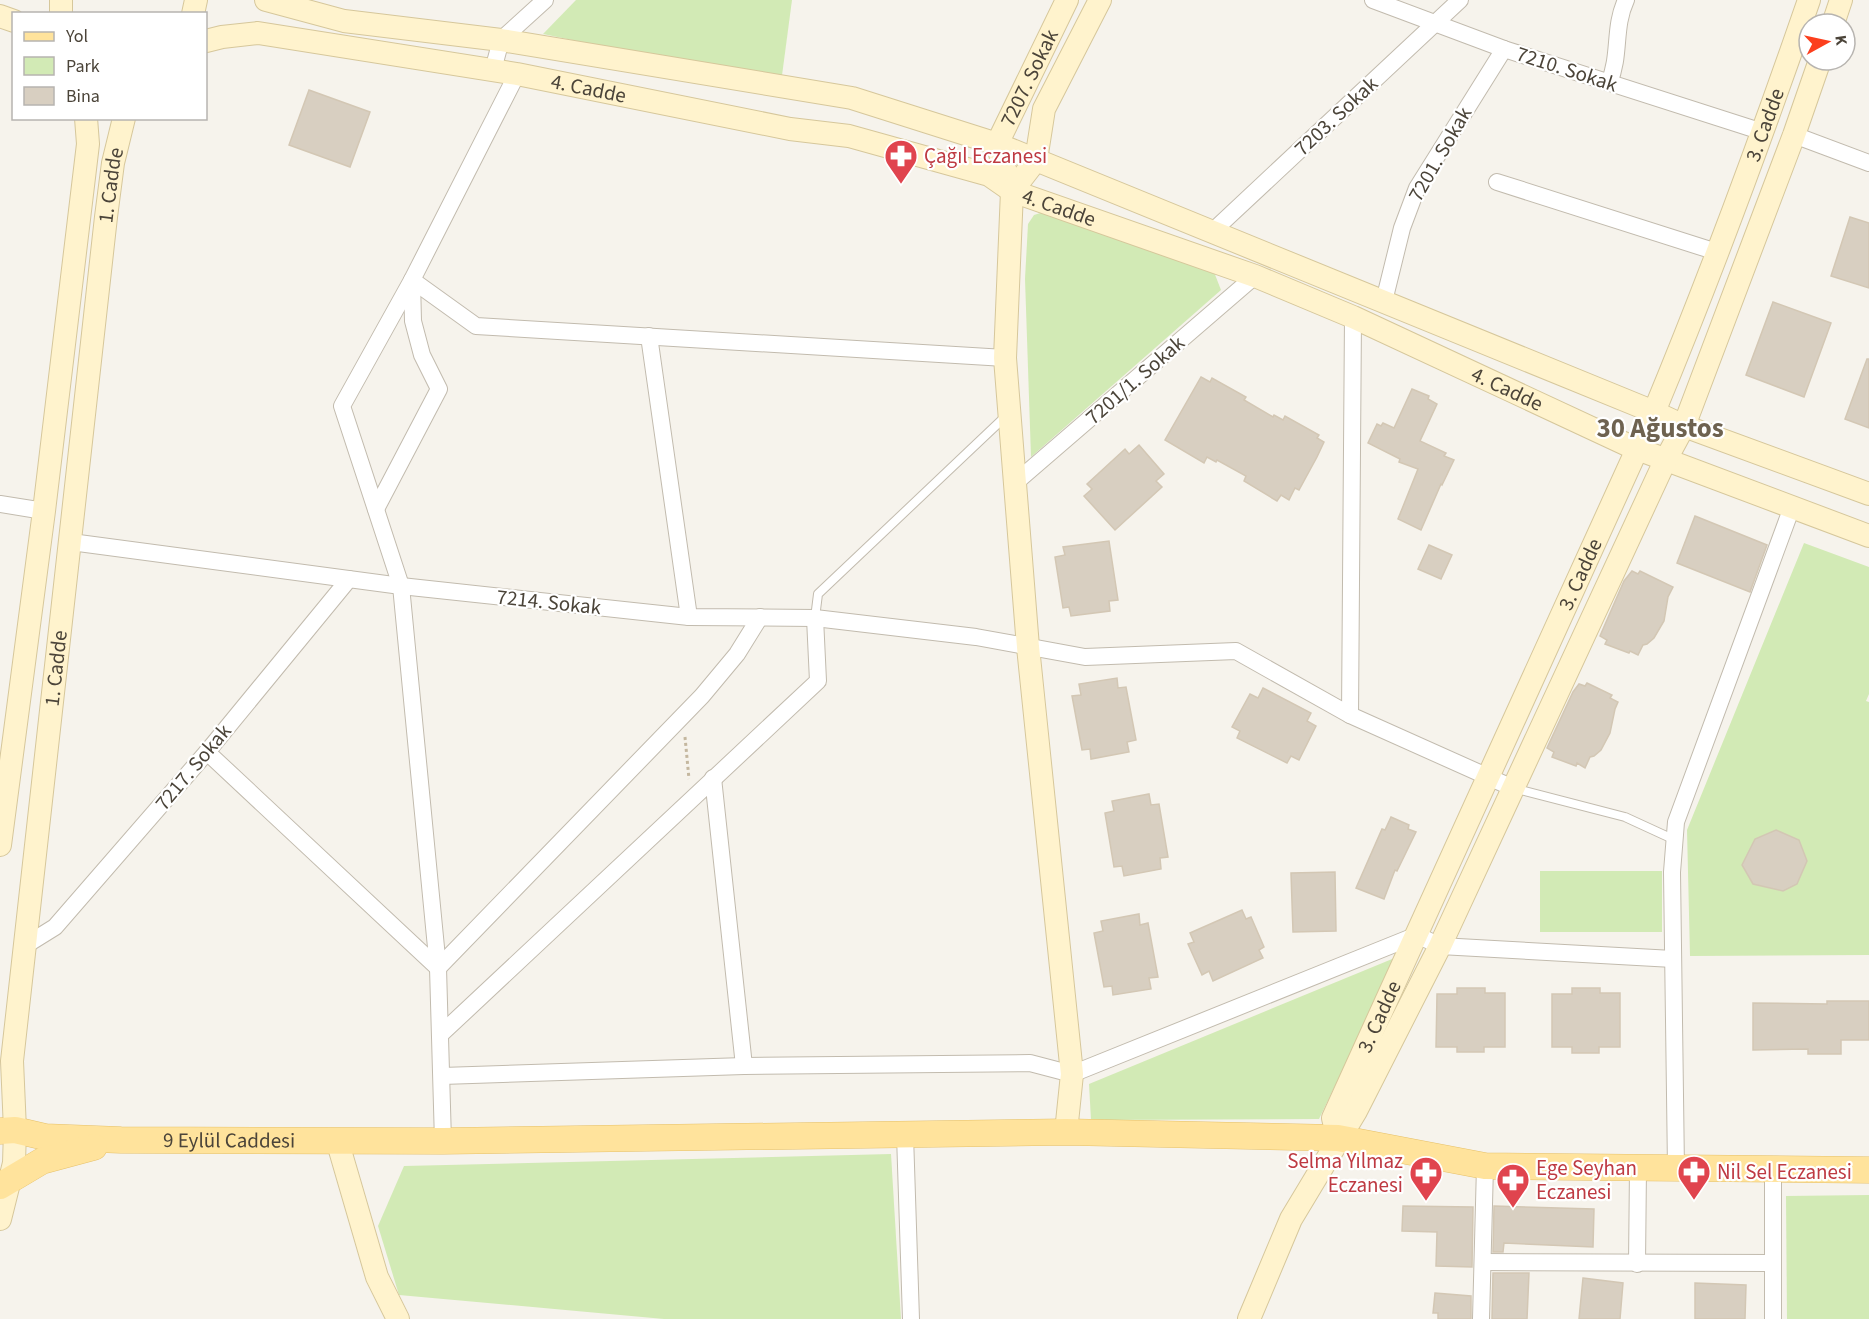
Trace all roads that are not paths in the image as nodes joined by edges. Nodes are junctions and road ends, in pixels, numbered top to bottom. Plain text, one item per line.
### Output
1 (266, 0) edge
2 (546, 0) edge
3 (1066, 0) edge
4 (1100, 0) edge
5 (1373, 0) edge
6 (1460, 0) edge
7 (1626, 0) edge
8 (1809, 0) edge
9 (1436, 23) junction
10 (501, 40) junction
11 (207, 41) edge
12 (1504, 49) junction
13 (493, 70) junction
14 (1816, 72) edge
15 (518, 74) junction
16 (1609, 83) junction
17 (86, 120) edge
18 (124, 120) edge
19 (1764, 132) junction
20 (1794, 135) junction
21 (997, 144) junction
22 (1036, 160) junction
23 (1869, 163) edge
24 (1497, 182) dead end
25 (1012, 191) junction
26 (1213, 231) junction
27 (1717, 252) junction
28 (1255, 276) junction
29 (412, 280) junction
30 (1384, 301) junction
31 (1353, 317) junction
32 (649, 336) junction
33 (1005, 358) junction
34 (1653, 412) junction
35 (1009, 413) junction
36 (1684, 426) junction
37 (1637, 449) junction
38 (1665, 461) junction
39 (1015, 483) junction
40 (1869, 494) edge
41 (0, 504) edge
42 (1792, 507) junction
43 (376, 509) junction
44 (44, 512) junction
45 (1869, 536) edge
46 (71, 542) junction
47 (350, 579) junction
48 (401, 585) junction
49 (689, 617) junction
50 (760, 617) junction
51 (815, 618) junction
52 (1028, 647) junction
53 (1350, 715) junction
54 (207, 752) junction
55 (1487, 777) junction
56 (713, 778) junction
57 (1513, 788) junction
58 (1675, 841) junction
59 (0, 845) edge
60 (1417, 935) junction
61 (26, 945) junction
62 (1440, 946) junction
63 (1673, 959) junction
64 (438, 968) junction
65 (441, 1034) junction
66 (744, 1066) junction
67 (1072, 1074) junction
68 (442, 1076) junction
69 (8, 1130) edge
70 (1066, 1132) junction
71 (905, 1135) junction
72 (1338, 1138) junction
73 (121, 1140) junction
74 (337, 1140) junction
75 (442, 1141) junction
76 (1485, 1166) junction
77 (1638, 1168) junction
78 (1773, 1168) junction
79 (1676, 1169) junction
80 (1869, 1170) edge
81 (4, 1184) edge
82 (0, 1219) edge
83 (1482, 1262) junction
84 (1772, 1263) junction
85 (1637, 1264) junction
86 (398, 1319) edge
87 (911, 1319) edge
88 (1249, 1319) edge
89 (1480, 1319) edge
90 (1773, 1319) edge

1 - 10 street, 4. Cadde
2 - 10 street
3 - 21 street, 7207. Sokak
4 - 22 street, 7207. Sokak
5 - 9 street, 7210. Sokak
6 - 9 street, 7203. Sokak
7 - 16 street
8 - 19 street, 3. Cadde
9 - 12 street, 7210. Sokak
9 - 26 street, 7203. Sokak
10 - 13 street
10 - 21 street, 4. Cadde
11 - 13 street, 4. Cadde
12 - 16 street, 7210. Sokak
12 - 30 street, 7201. Sokak
13 - 15 street, 4. Cadde
14 - 20 street, 3. Cadde
15 - 25 street, 4. Cadde
15 - 29 street
16 - 19 street, 7210. Sokak
17 - 44 street, 1. Cadde
18 - 46 street, 1. Cadde
19 - 27 street, 3. Cadde
20 - 23 street
20 - 36 street, 3. Cadde
21 - 22 street, 4. Cadde
21 - 25 street, 7207. Sokak
22 - 25 street
22 - 26 street, 4. Cadde
24 - 27 street
25 - 28 street, 4. Cadde
25 - 33 street
26 - 30 street, 4. Cadde
27 - 34 street, 3. Cadde
28 - 31 street, 4. Cadde
28 - 39 street, 7201/1. Sokak
29 - 32 street
29 - 43 street
29 - 43 street
30 - 34 street, 4. Cadde
31 - 37 street, 4. Cadde
31 - 53 street
32 - 33 street
32 - 49 street
33 - 35 street
34 - 36 street, 4. Cadde
34 - 37 street, 3. Cadde
35 - 39 street
35 - 51 lane
36 - 38 street, 3. Cadde
36 - 40 street, 4. Cadde
37 - 38 street, 4. Cadde
37 - 55 street, 3. Cadde
38 - 42 street, 4. Cadde
38 - 57 street, 3. Cadde
39 - 52 street
41 - 44 street
42 - 45 street, 4. Cadde
42 - 58 street
43 - 48 street
44 - 59 street, 1. Cadde
46 - 47 street, 7214. Sokak
46 - 61 street, 1. Cadde
47 - 48 street, 7214. Sokak
47 - 54 street, 7217. Sokak
48 - 49 street, 7214. Sokak
48 - 64 street
49 - 50 street, 7214. Sokak
50 - 51 street, 7214. Sokak
50 - 64 street
51 - 52 street, 7214. Sokak
51 - 56 street
52 - 53 street, 7214. Sokak
52 - 67 street
53 - 55 street, 7214. Sokak
54 - 61 street, 7217. Sokak
54 - 64 street
55 - 57 street, 7214. Sokak
55 - 60 street, 3. Cadde
56 - 65 street
56 - 66 street
57 - 58 lane
57 - 62 street, 3. Cadde
58 - 63 street
60 - 62 street
60 - 67 street
60 - 72 street, 3. Cadde
61 - 69 street, 1. Cadde
62 - 63 street
62 - 72 street, 3. Cadde
63 - 79 street
64 - 65 street
65 - 68 street
66 - 67 street
66 - 68 street
67 - 70 street
68 - 75 street
69 - 73 main road, 9 Eylül Caddesi
69 - 81 street, 1. Cadde
70 - 71 main road, 9 Eylül Caddesi
70 - 72 main road, 9 Eylül Caddesi
71 - 75 main road, 9 Eylül Caddesi
71 - 87 street
72 - 76 main road, 9 Eylül Caddesi
72 - 88 street, 3. Cadde
73 - 74 main road, 9 Eylül Caddesi
73 - 81 main road, 9 Eylül Caddesi
74 - 75 main road, 9 Eylül Caddesi
74 - 86 street
76 - 77 main road, 9 Eylül Caddesi
76 - 83 street
77 - 79 main road, 9 Eylül Caddesi
77 - 85 street
78 - 79 main road, 9 Eylül Caddesi
78 - 80 main road, 9 Eylül Caddesi
78 - 84 street
81 - 82 street, 1. Cadde
83 - 85 street
83 - 89 street
84 - 85 street
84 - 90 street

